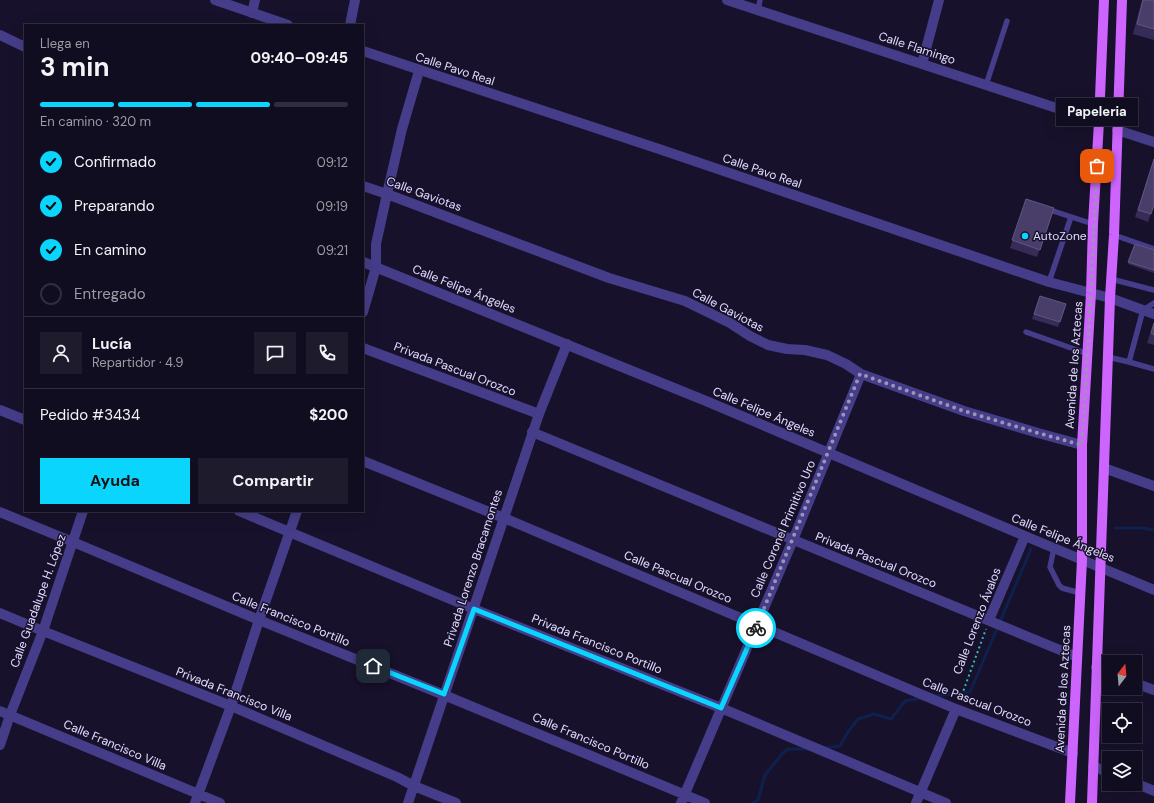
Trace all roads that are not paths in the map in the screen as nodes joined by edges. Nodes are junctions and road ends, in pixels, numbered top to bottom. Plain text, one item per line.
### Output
1 (215, 0) edge
2 (255, 0) edge
3 (355, 0) edge
4 (727, 0) edge
5 (939, 0) edge
6 (1104, 0) edge
7 (1122, 0) edge
8 (759, 5) edge
9 (252, 12) junction
10 (1006, 21) dead end
11 (285, 24) edge
12 (350, 24) edge
13 (0, 35) edge
14 (24, 47) edge
15 (364, 51) edge
16 (922, 64) junction
17 (419, 71) junction
18 (986, 85) junction
19 (1099, 122) junction
20 (1118, 130) junction
21 (1154, 142) edge
22 (364, 186) edge
23 (387, 194) junction
24 (1041, 207) edge
25 (1071, 217) junction
26 (1094, 224) junction
27 (1114, 235) junction
28 (1154, 249) edge
29 (364, 262) edge
30 (376, 267) junction
31 (1111, 278) junction
32 (1049, 282) junction
33 (1154, 290) edge
34 (1091, 293) junction
35 (1110, 298) junction
36 (1154, 303) edge
37 (364, 309) edge
38 (1143, 310) junction
39 (1154, 314) edge
40 (1026, 332) dead end
41 (567, 344) junction
42 (364, 348) edge
43 (1088, 354) junction
44 (1108, 357) junction
45 (1129, 362) junction
46 (1154, 369) edge
47 (860, 374) junction
48 (0, 410) edge
49 (539, 414) junction
50 (24, 420) edge
51 (532, 432) junction
52 (1082, 445) junction
53 (829, 453) junction
54 (364, 461) edge
55 (1104, 468) junction
56 (1154, 486) edge
57 (0, 512) edge
58 (83, 512) edge
59 (240, 512) edge
60 (297, 512) edge
61 (504, 518) junction
62 (290, 533) junction
63 (1025, 536) junction
64 (793, 540) junction
65 (73, 542) junction
66 (1054, 548) junction
67 (1082, 560) junction
68 (1101, 568) junction
69 (1154, 590) edge
70 (1080, 593) junction
71 (474, 609) junction
72 (0, 613) edge
73 (259, 620) junction
74 (989, 620) junction
75 (757, 625) junction
76 (43, 631) junction
77 (1077, 657) junction
78 (1096, 667) junction
79 (1102, 669) edge
80 (1142, 686) edge
81 (1154, 690) edge
82 (444, 694) junction
83 (231, 706) junction
84 (721, 708) junction
85 (956, 709) junction
86 (0, 711) edge
87 (10, 715) junction
88 (0, 745) edge
89 (1072, 753) junction
90 (1093, 766) junction
91 (1102, 770) edge
92 (414, 786) junction
93 (1142, 786) edge
94 (1154, 791) edge
95 (920, 792) junction
96 (197, 799) edge
97 (683, 799) edge
98 (220, 803) edge
99 (408, 803) edge
100 (456, 803) edge
101 (705, 803) edge
102 (916, 803) edge
103 (946, 803) edge
104 (1070, 803) edge
105 (1092, 803) edge

1 - 9 street
2 - 9 street
3 - 12 street
4 - 8 street, Calle Flamingo
5 - 16 street
6 - 19 main road, Avenida de los Aztecas
7 - 20 main road
8 - 16 street, Calle Flamingo
9 - 11 street
10 - 18 lane
13 - 14 street
15 - 17 street, Calle Pavo Real
16 - 18 street, Calle Flamingo
17 - 23 street
17 - 32 street, Calle Pavo Real
18 - 19 street, Calle Flamingo
19 - 26 main road, Avenida de los Aztecas
20 - 21 street
20 - 27 main road
22 - 23 street, Calle Gaviotas
23 - 30 street
23 - 47 street, Calle Gaviotas
24 - 25 lane
25 - 26 lane
25 - 32 lane
26 - 34 main road, Avenida de los Aztecas
27 - 28 lane
27 - 31 main road
29 - 30 street, Calle Felipe Ángeles
30 - 37 street
30 - 41 street, Calle Felipe Ángeles
31 - 33 lane
31 - 35 main road
32 - 34 street, Calle Pavo Real
34 - 35 street, Calle Pavo Real
34 - 43 main road, Avenida de los Aztecas
35 - 38 street, Calle Pavo Real
35 - 44 main road
36 - 38 lane
38 - 39 street, Calle Pavo Real
38 - 45 lane
40 - 43 lane
41 - 49 street, Privada Lorenzo Bracamontes
41 - 53 street, Calle Felipe Ángeles
42 - 49 street, Privada Pascual Orozco
43 - 52 main road, Avenida de los Aztecas
44 - 45 lane
44 - 55 main road
45 - 46 lane
47 - 52 street, Calle Gaviotas
47 - 53 street, Calle Coronel Primitivo Uro
48 - 50 street
49 - 51 street, Privada Lorenzo Bracamontes
51 - 61 street, Privada Lorenzo Bracamontes
51 - 64 street, Privada Pascual Orozco
52 - 67 main road, Avenida de los Aztecas
53 - 63 street, Calle Felipe Ángeles
53 - 64 street, Calle Coronel Primitivo Uro
54 - 61 street, Calle Pascual Orozco
55 - 56 street
55 - 68 main road
57 - 65 street, Calle Francisco Portillo
58 - 65 street, Calle Guadalupe H. López
59 - 62 street, Privada Francisco Portillo
60 - 62 street
61 - 71 street, Privada Lorenzo Bracamontes
61 - 75 street, Calle Pascual Orozco
62 - 71 street, Privada Francisco Portillo
62 - 73 street
63 - 66 street, Calle Felipe Ángeles
63 - 74 street, Calle Lorenzo Ávalos
64 - 74 street, Privada Pascual Orozco
64 - 75 street, Calle Coronel Primitivo Uro
65 - 73 street, Calle Francisco Portillo
65 - 76 street, Calle Guadalupe H. López
66 - 67 street, Calle Felipe Ángeles
66 - 70 lane
67 - 68 street, Calle Felipe Ángeles
67 - 70 main road, Avenida de los Aztecas
68 - 69 street, Calle Felipe Ángeles
68 - 78 main road
70 - 77 main road, Avenida de los Aztecas
71 - 82 street, Privada Lorenzo Bracamontes
71 - 84 street, Privada Francisco Portillo
72 - 76 street, Privada Francisco Villa
73 - 82 street, Calle Francisco Portillo
73 - 83 street
74 - 77 street, Privada Pascual Orozco
75 - 84 street, Calle Coronel Primitivo Uro
75 - 85 street, Calle Pascual Orozco
76 - 83 street, Privada Francisco Villa
76 - 87 street, Calle Guadalupe H. López
77 - 89 main road, Avenida de los Aztecas
78 - 79 street
78 - 90 main road
80 - 81 street
82 - 92 street, Privada Lorenzo Bracamontes
82 - 97 street, Calle Francisco Portillo
83 - 92 street, Privada Francisco Villa
83 - 96 street
84 - 95 street, Privada Francisco Portillo
84 - 97 street, Calle Coronel Primitivo Uro
85 - 89 street, Calle Pascual Orozco
85 - 95 street
86 - 87 street, Calle Francisco Villa
87 - 88 street, Calle Guadalupe H. López
87 - 96 street, Calle Francisco Villa
89 - 104 main road, Avenida de los Aztecas
90 - 91 street
90 - 105 main road
92 - 99 street, Privada Lorenzo Bracamontes
92 - 100 street, Privada Francisco Villa
93 - 94 street
95 - 102 street
95 - 103 street, Privada Francisco Portillo
96 - 98 street, Calle Francisco Villa
97 - 101 street, Calle Francisco Portillo

